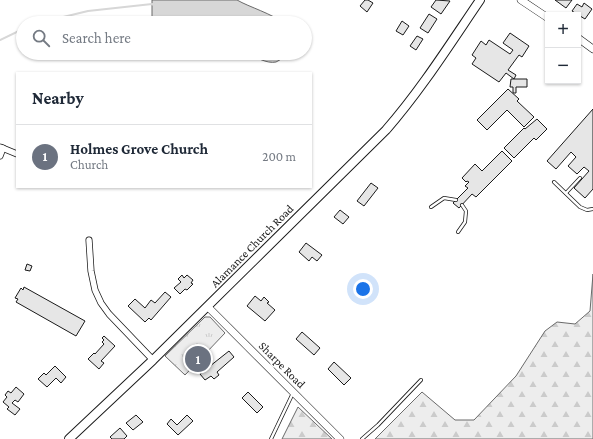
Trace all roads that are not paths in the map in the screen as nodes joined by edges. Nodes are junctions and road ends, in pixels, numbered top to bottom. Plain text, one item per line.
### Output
1 (480, 0) edge
2 (520, 0) edge
3 (545, 16) edge
4 (581, 40) edge
5 (593, 49) edge
6 (2, 148) edge
7 (16, 154) edge
8 (0, 156) edge
9 (580, 178) dead end
10 (554, 182) dead end
11 (566, 193) junction
12 (456, 200) dead end
13 (462, 205) dead end
14 (431, 208) dead end
15 (593, 209) edge
16 (458, 232) dead end
17 (89, 240) dead end
18 (208, 307) junction
19 (153, 360) junction
20 (421, 380) dead end
21 (293, 392) junction
22 (69, 439) edge
23 (271, 439) edge
24 (340, 439) edge
25 (362, 439) edge

1 - 18 main road, Alamance Church Road
2 - 3 street
4 - 5 street
6 - 7 street
6 - 8 street
9 - 11 lane
10 - 11 lane
11 - 15 lane
12 - 14 lane
13 - 16 lane
17 - 19 street
18 - 19 main road, Alamance Church Road
18 - 21 street, Sharpe Road
19 - 22 main road, Alamance Church Road
20 - 25 lane
21 - 23 lane
21 - 24 street, Sharpe Road

